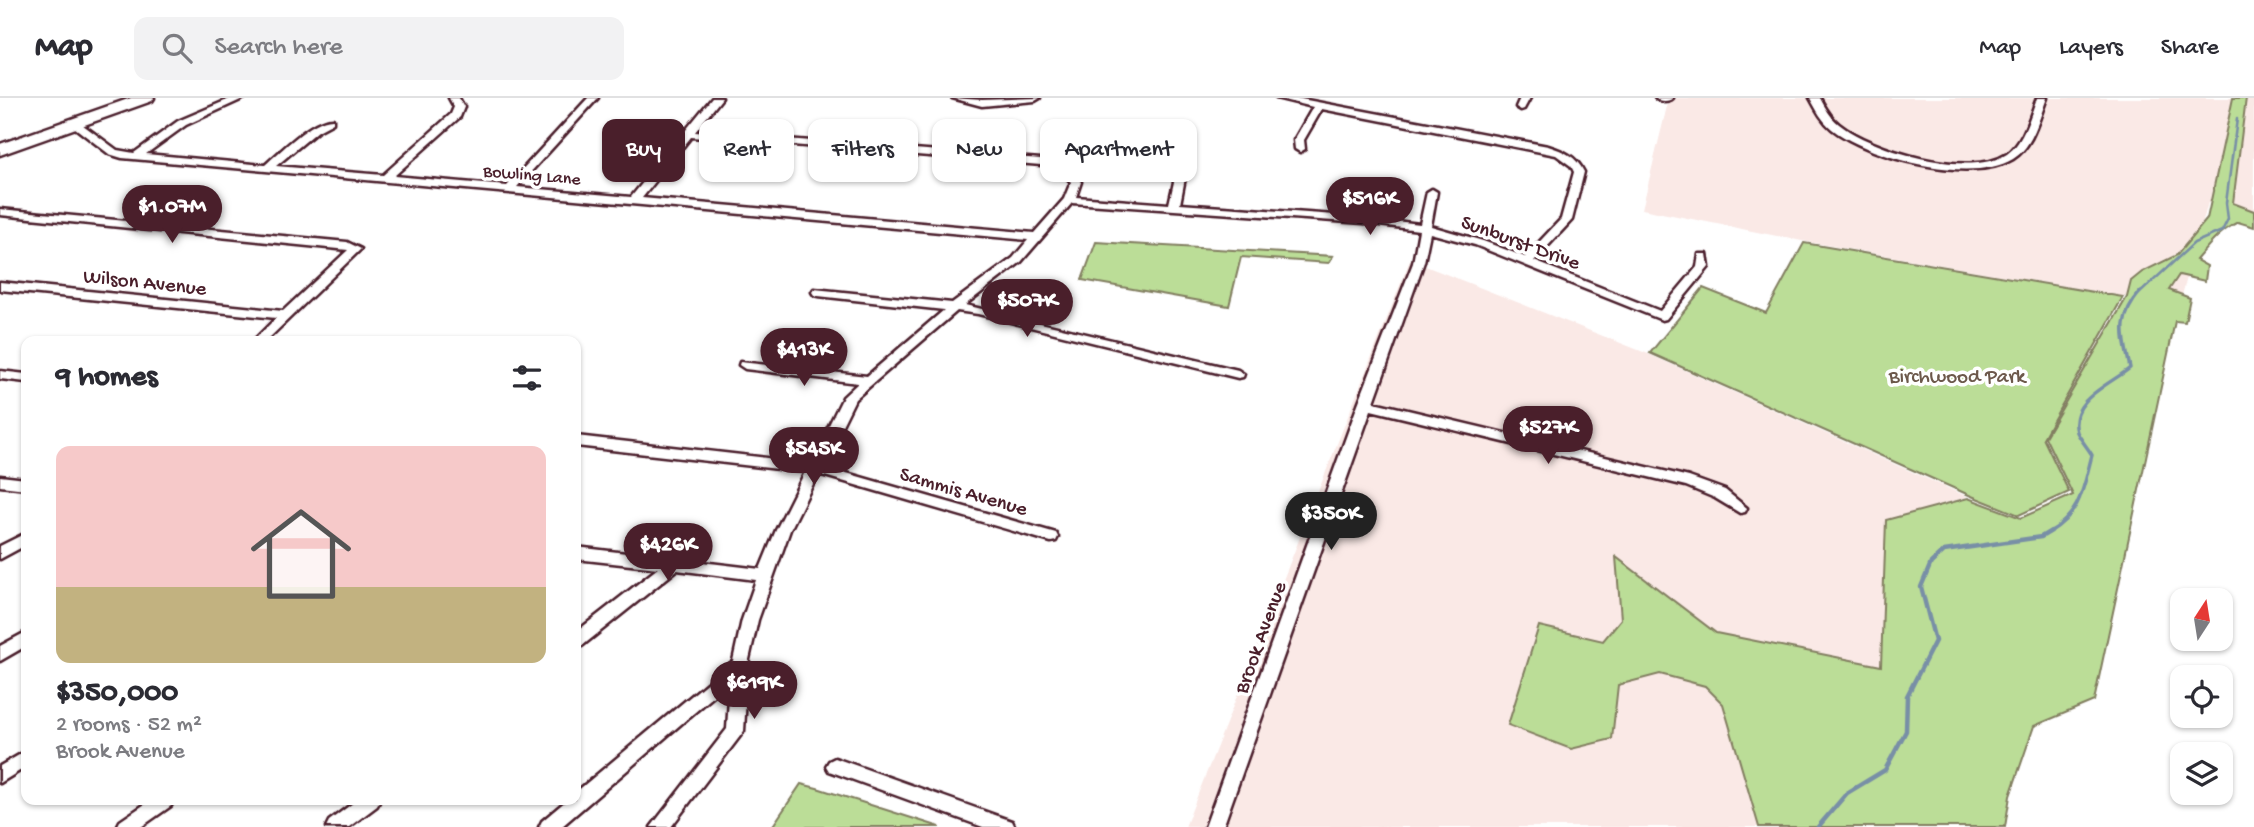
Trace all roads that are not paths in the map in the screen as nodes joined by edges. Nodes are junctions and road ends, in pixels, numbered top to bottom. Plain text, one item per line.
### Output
1 (146, 98) edge
2 (240, 98) edge
3 (454, 98) edge
4 (593, 98) edge
5 (717, 98) edge
6 (957, 98) edge
7 (1035, 98) edge
8 (1281, 98) edge
9 (1660, 98) edge
10 (1668, 98) edge
11 (1815, 98) edge
12 (2042, 98) edge
13 (1319, 105) junction
14 (329, 121) dead end
15 (75, 124) junction
16 (688, 134) junction
17 (1300, 149) dead end
18 (0, 150) edge
19 (136, 156) junction
20 (267, 168) junction
21 (386, 179) junction
22 (1179, 182) edge
23 (509, 190) junction
24 (1432, 192) dead end
25 (1069, 200) junction
26 (634, 201) junction
27 (1174, 208) junction
28 (0, 212) edge
29 (1426, 228) junction
30 (1037, 237) junction
31 (1703, 256) dead end
32 (1527, 262) junction
33 (0, 286) edge
34 (818, 292) dead end
35 (956, 306) junction
36 (287, 314) junction
37 (264, 336) edge
38 (745, 365) dead end
39 (1238, 374) dead end
40 (0, 375) edge
41 (21, 377) edge
42 (868, 380) junction
43 (1365, 404) junction
44 (581, 442) edge
45 (814, 468) junction
46 (0, 481) edge
47 (21, 483) edge
48 (1740, 508) dead end
49 (1051, 537) dead end
50 (21, 541) edge
51 (0, 553) edge
52 (581, 555) edge
53 (672, 566) junction
54 (765, 575) junction
55 (581, 636) edge
56 (21, 641) edge
57 (0, 654) edge
58 (740, 664) junction
59 (21, 761) edge
60 (835, 766) dead end
61 (0, 775) edge
62 (581, 799) edge
63 (158, 805) edge
64 (364, 805) edge
65 (574, 805) edge
66 (126, 827) edge
67 (335, 827) edge
68 (548, 827) edge
69 (660, 827) edge
70 (1006, 827) edge
71 (1214, 827) edge

1 - 15 main road
2 - 19 street
3 - 21 street
4 - 23 street
5 - 16 street
6 - 7 street
8 - 13 street
9 - 10 street
11 - 12 street
13 - 17 street
13 - 32 street
14 - 20 street
15 - 18 main road
15 - 19 street, Bowling Lane
16 - 25 street
16 - 26 street
19 - 20 street, Bowling Lane
20 - 21 street, Bowling Lane
21 - 23 street, Bowling Lane
22 - 27 street
23 - 26 street, Bowling Lane
24 - 29 street, Brook Avenue
25 - 27 street, Sunburst Drive
25 - 30 street
26 - 30 street, Bowling Lane
27 - 29 street, Sunburst Drive
28 - 36 street
29 - 32 street, Sunburst Drive
29 - 43 street, Brook Avenue
30 - 35 street
31 - 32 street, Sunburst Drive
33 - 36 street, Wilson Avenue
34 - 35 street
35 - 39 street
35 - 42 street
36 - 37 street
38 - 42 street
40 - 41 street
42 - 45 street
43 - 48 street
43 - 71 street, Brook Avenue
44 - 45 street, Sammis Avenue
45 - 49 street, Sammis Avenue
45 - 54 street
46 - 47 street
50 - 51 street
52 - 53 street
53 - 54 street
53 - 55 street
54 - 58 street
56 - 57 street
58 - 62 street
58 - 69 street
59 - 61 street
60 - 70 street
63 - 66 street
64 - 67 street
65 - 68 street

